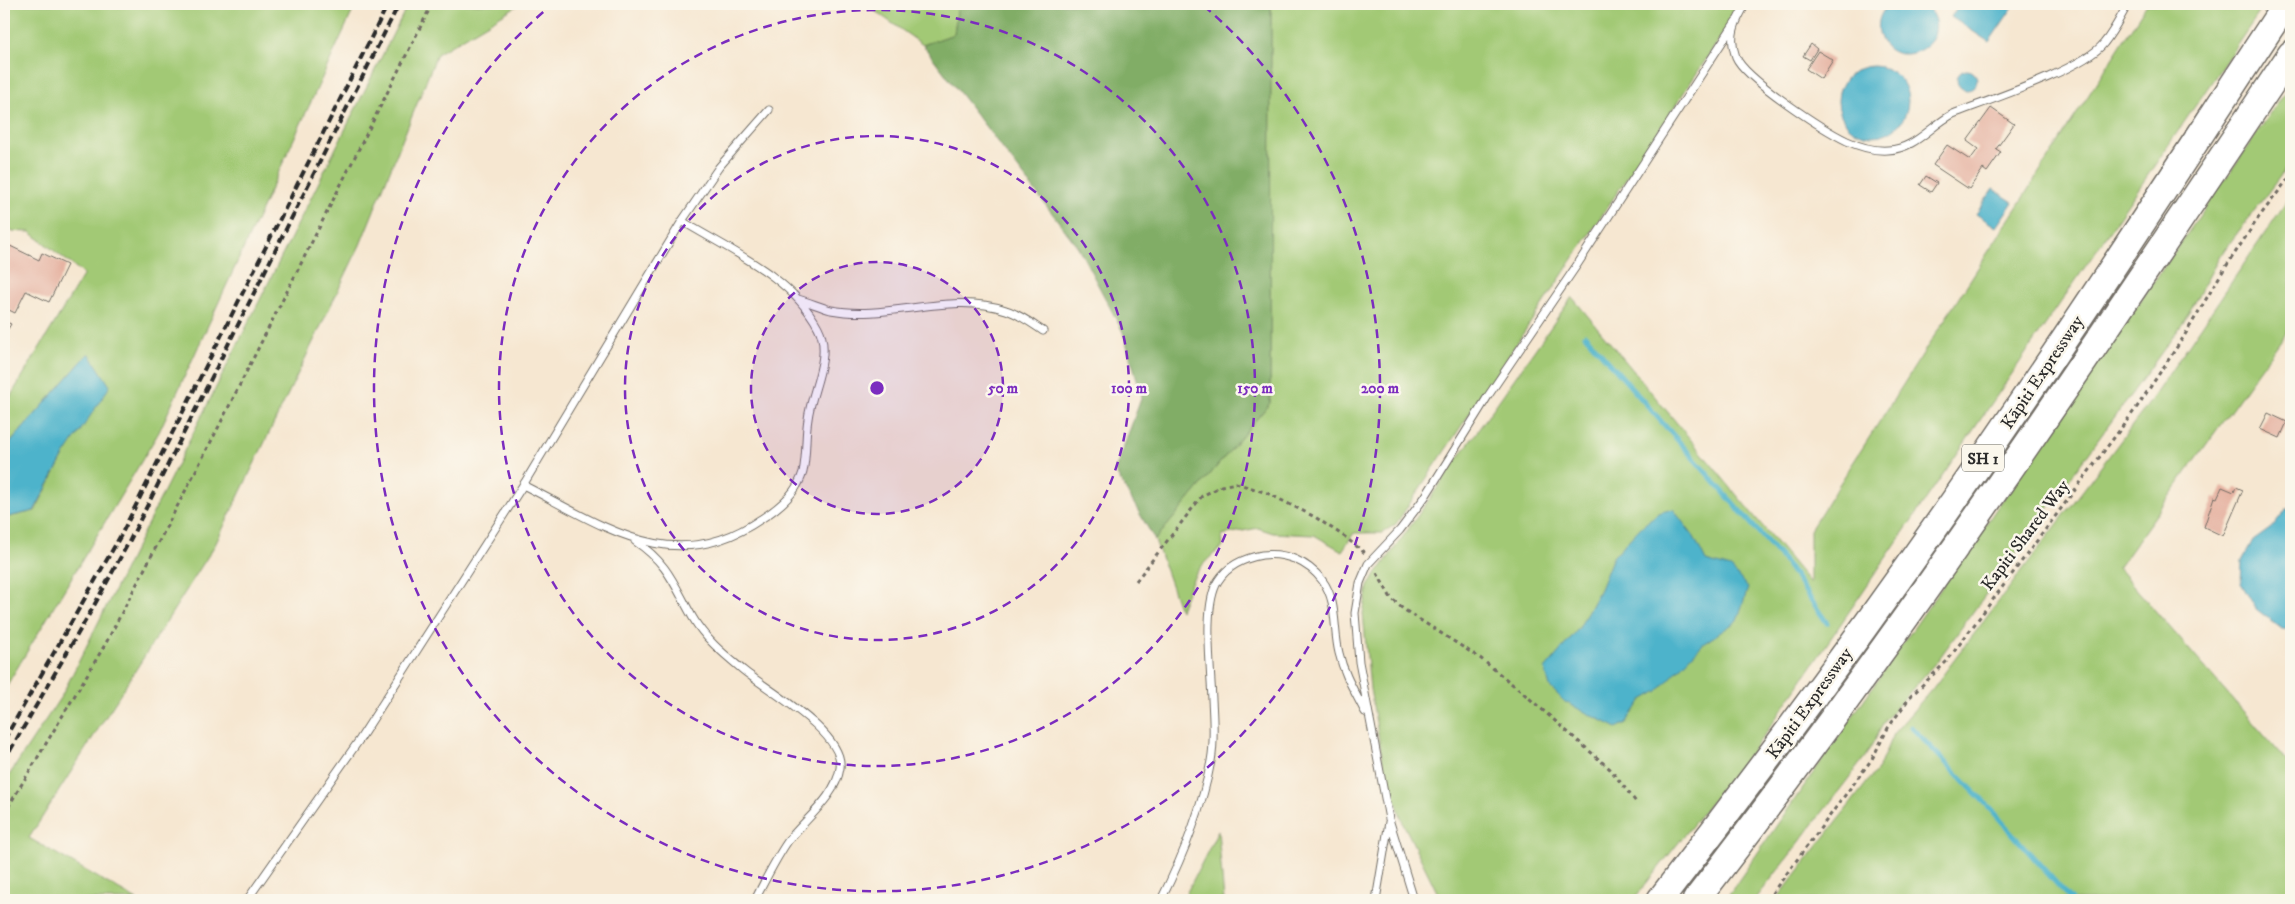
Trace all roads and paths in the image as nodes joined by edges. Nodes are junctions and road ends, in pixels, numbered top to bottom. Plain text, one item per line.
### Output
1 (432, 4) edge
2 (1746, 4) edge
3 (2128, 4) edge
4 (2286, 4) edge
5 (1736, 20) junction
6 (2291, 54) edge
7 (769, 110) dead end
8 (2291, 175) edge
9 (682, 221) junction
10 (798, 299) junction
11 (1042, 331) dead end
12 (523, 485) junction
13 (628, 537) junction
14 (1372, 559) junction
15 (1136, 581) dead end
16 (1369, 721) junction
17 (1636, 802) dead end
18 (4, 814) edge
19 (1389, 819) junction
20 (247, 900) edge
21 (754, 900) edge
22 (1162, 900) edge
23 (1376, 900) edge
24 (1414, 900) edge
25 (1660, 900) edge
26 (1696, 900) edge
27 (1766, 900) edge

1 - 18 path
2 - 5 lane
3 - 5 lane
4 - 25 highway, Kāpiti Expressway / SH 1
5 - 14 lane
6 - 26 highway, Kāpiti Expressway / SH 1
7 - 9 lane
8 - 27 path, Kapiti Shared Way
9 - 10 lane
9 - 12 lane
10 - 11 lane
10 - 13 lane
12 - 13 lane
12 - 20 lane
13 - 21 lane
14 - 15 path
14 - 16 lane
14 - 17 path
16 - 19 lane
16 - 22 lane
19 - 23 lane
19 - 24 lane

